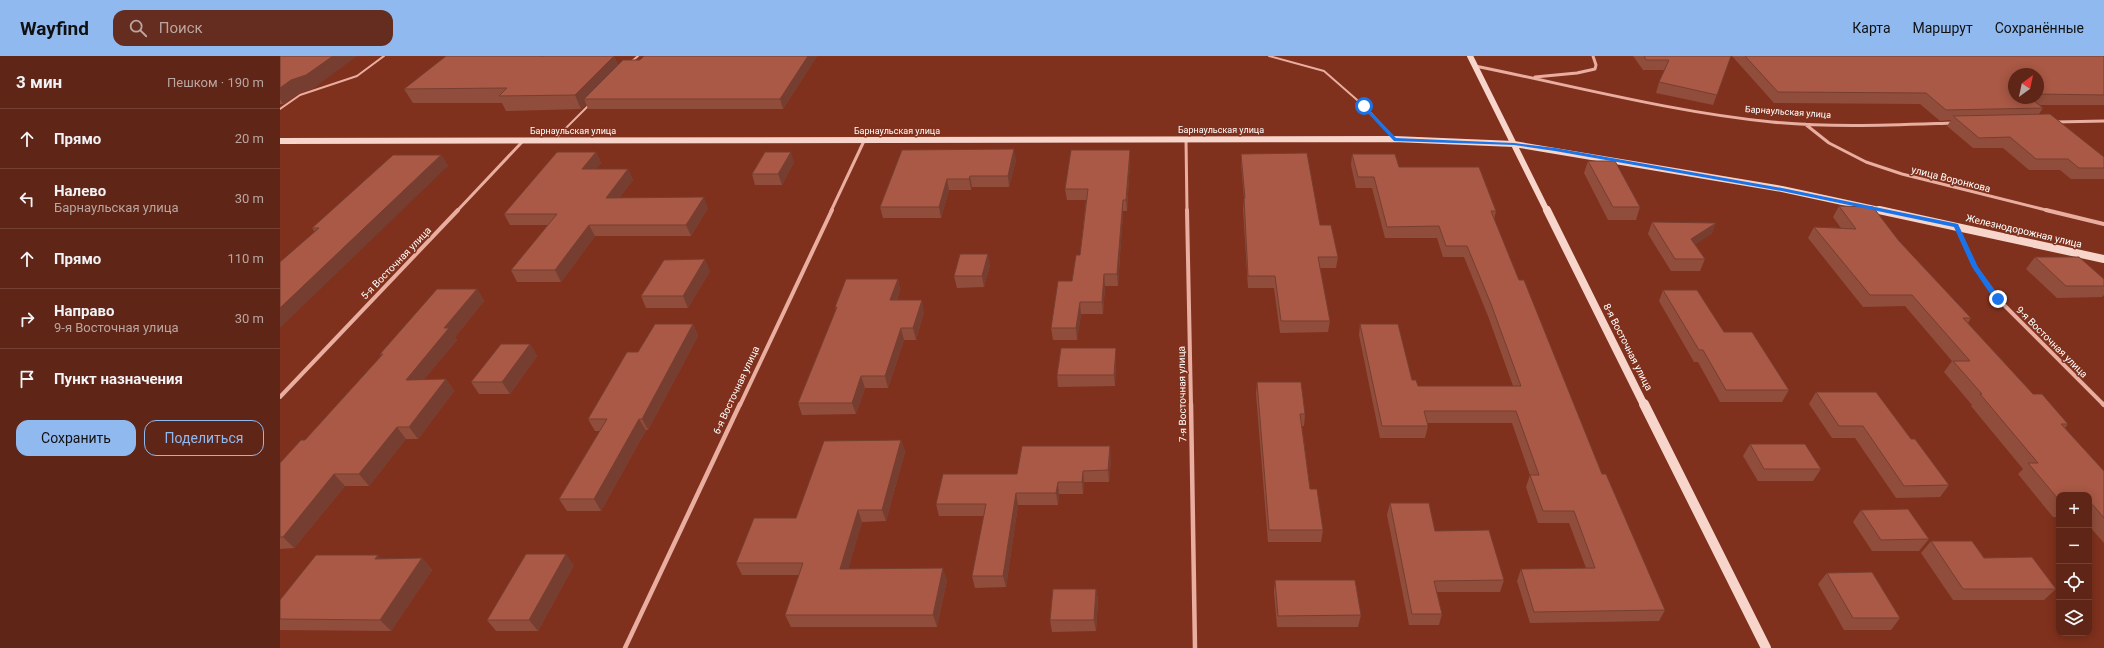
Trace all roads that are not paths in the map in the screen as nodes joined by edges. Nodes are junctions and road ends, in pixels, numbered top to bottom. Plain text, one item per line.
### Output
1 (384, 56) edge
2 (638, 56) edge
3 (1269, 56) edge
4 (1470, 56) edge
5 (1593, 56) edge
6 (1475, 66) junction
7 (627, 67) edge
8 (1531, 77) junction
9 (593, 101) edge
10 (280, 109) edge
11 (2104, 121) edge
12 (2049, 122) edge
13 (1956, 123) edge
14 (1805, 124) junction
15 (1186, 139) junction
16 (1394, 139) junction
17 (524, 140) junction
18 (554, 140) junction
19 (864, 140) junction
20 (280, 141) edge
21 (1514, 144) junction
22 (2104, 224) edge
23 (1956, 226) junction
24 (2104, 260) edge
25 (280, 397) edge
26 (2104, 405) edge
27 (625, 648) edge
28 (1195, 648) edge
29 (1766, 648) edge

1 - 10 lane
2 - 7 lane
3 - 16 lane
4 - 6 main road, 8-я Восточная улица
5 - 8 street
6 - 8 street, Барнаульская улица
6 - 21 main road, 8-я Восточная улица
8 - 14 street, Барнаульская улица
9 - 18 lane
11 - 12 street
13 - 14 street, Барнаульская улица
14 - 22 street, улица Воронкова
15 - 16 main road, Барнаульская улица
15 - 19 main road, Барнаульская улица
15 - 28 street, 7-я Восточная улица
16 - 21 main road, Барнаульская улица
17 - 18 main road, Барнаульская улица
17 - 20 main road, Барнаульская улица
17 - 25 street, 5-я Восточная улица
18 - 19 main road, Барнаульская улица
19 - 27 street, 6-я Восточная улица
21 - 23 main road, Железнодорожная улица
21 - 29 main road, 8-я Восточная улица
23 - 24 main road, Железнодорожная улица
23 - 26 street, 9-я Восточная улица

